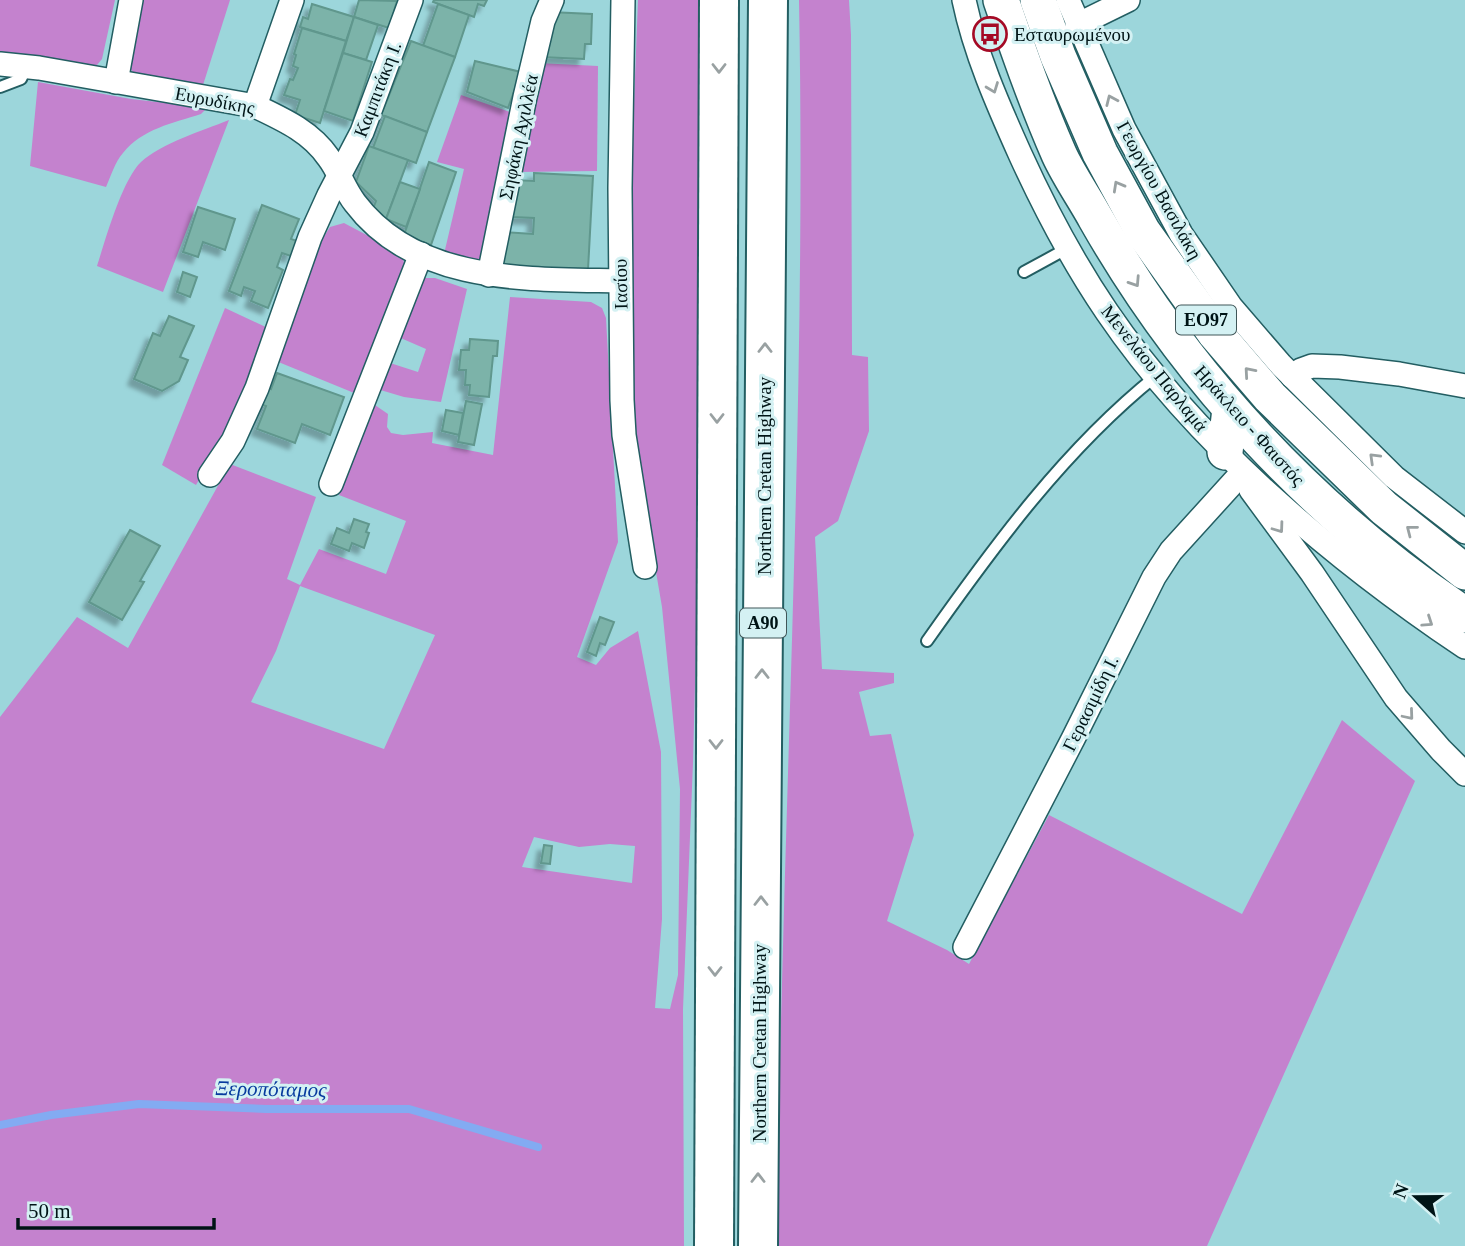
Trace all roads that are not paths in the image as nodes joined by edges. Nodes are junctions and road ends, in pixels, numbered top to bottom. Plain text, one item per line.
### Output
1 (131, 0) edge
2 (292, 0) edge
3 (411, 0) edge
4 (552, 0) edge
5 (623, 0) edge
6 (719, 0) edge
7 (768, 0) edge
8 (964, 0) edge
9 (1001, 0) edge
10 (1038, 0) edge
11 (1068, 0) edge
12 (1128, 0) edge
13 (1077, 25) junction
14 (0, 64) edge
15 (27, 67) junction
16 (116, 82) junction
17 (0, 87) edge
18 (255, 106) junction
19 (339, 176) junction
20 (1068, 248) junction
21 (421, 254) junction
22 (1024, 272) dead end
23 (489, 275) junction
24 (620, 281) junction
25 (1156, 376) junction
26 (1292, 376) junction
27 (1465, 386) edge
28 (1230, 409) junction
29 (1233, 464) junction
30 (210, 475) dead end
31 (331, 484) dead end
32 (1465, 532) edge
33 (645, 567) dead end
34 (1465, 572) edge
35 (1465, 615) edge
36 (927, 641) dead end
37 (1465, 647) edge
38 (1465, 774) edge
39 (965, 947) dead end
40 (714, 1246) edge
41 (758, 1246) edge

1 - 16 street
2 - 18 street
3 - 19 street, Καμπιτάκη Ι.
4 - 23 street, Σηφάκη Αχιλλέα
5 - 24 street, Ιασίου
6 -> 40 highway, Α90
41 -> 7 highway, Northern Cretan Highway / Α90
8 -> 20 street, Μενελάου Παρλαμά
9 -> 28 main road, Ηράκλειο - Φαιστός / ΕΟ97
34 -> 10 main road, Ηράκλειο - Φαιστός / ΕΟ97
11 - 13 street, Γεωργίου Βασιλάκη
12 - 13 street
26 -> 13 street, Γεωργίου Βασιλάκη
14 - 15 street, Ευρυδίκης
15 - 16 street, Ευρυδίκης
15 - 17 lane
16 - 18 street, Ευρυδίκης
18 - 19 street, Ευρυδίκης
19 - 21 street, Ευρυδίκης
19 - 30 street, Καμπιτάκη Ι.
20 - 22 lane
20 - 25 street, Μενελάου Παρλαμά
21 - 23 street, Ευρυδίκης
21 - 31 street
23 - 24 street, Ευρυδίκης
24 - 33 street, Ιασίου
25 - 29 street, Μενελάου Παρλαμά
25 - 36 lane
26 - 27 street
32 -> 26 street, Γεωργίου Βασιλάκη
28 - 29 main road
28 - 35 main road, Ηράκλειο - Φαιστός / ΕΟ97
29 -> 37 street, Μενελάου Παρλαμά
29 -> 38 street
29 - 39 street, Γερασιμίδη Ι.

